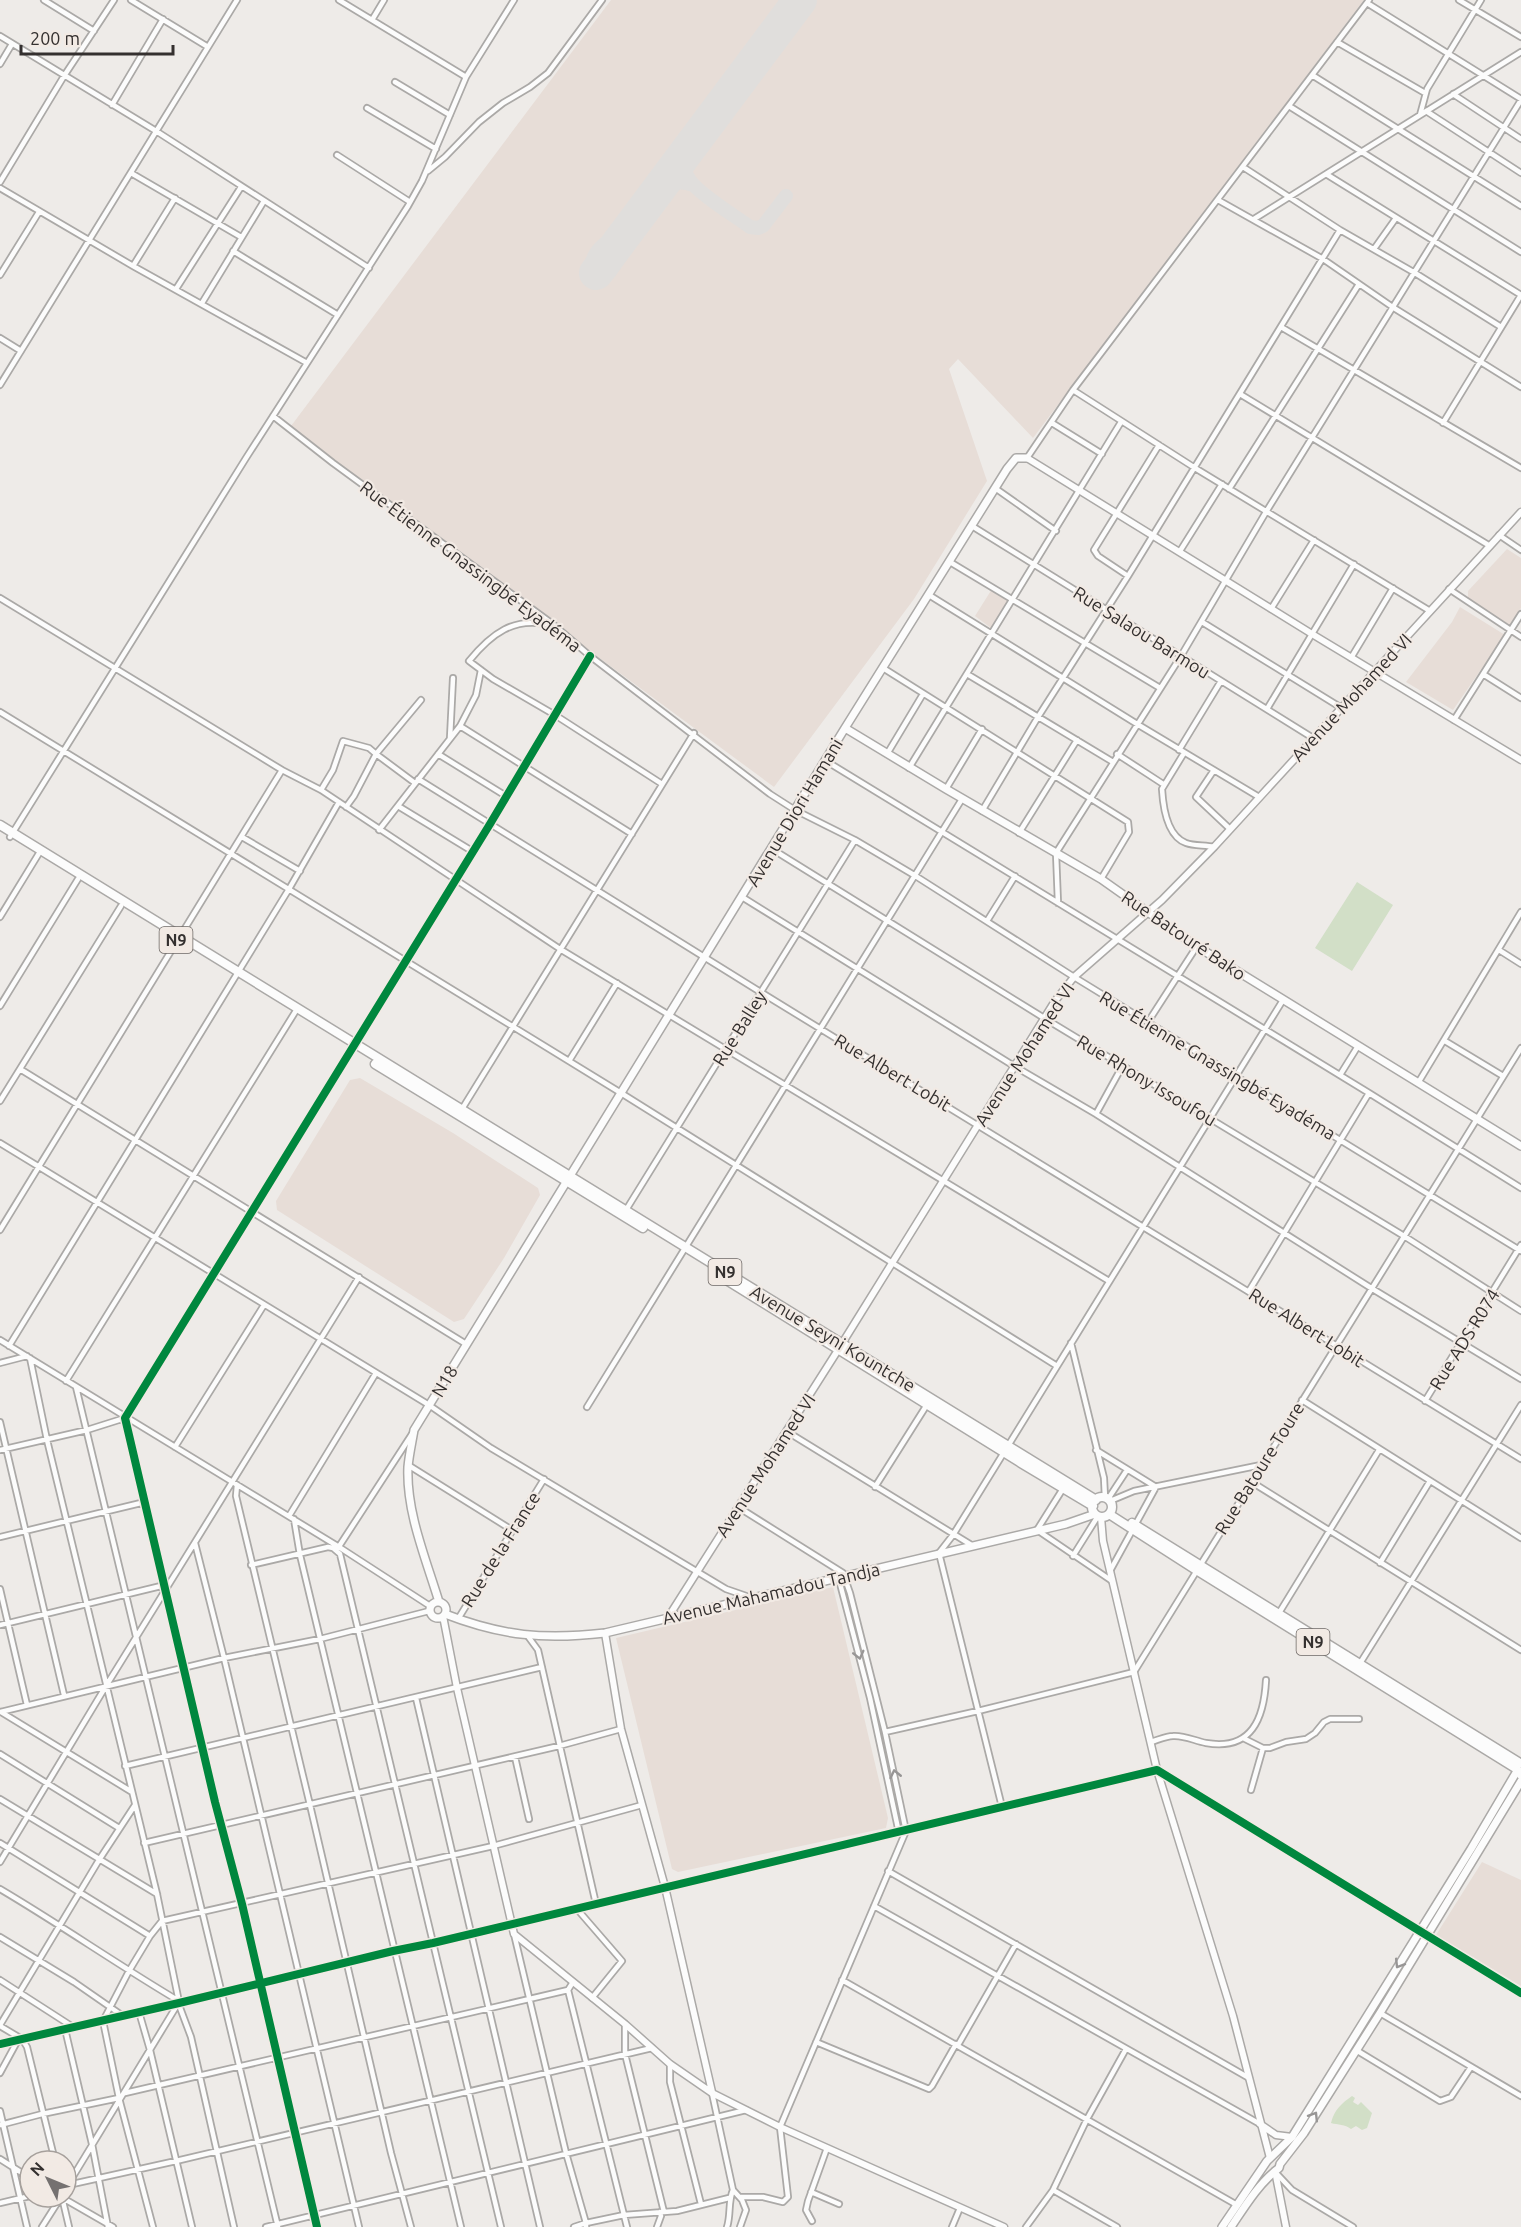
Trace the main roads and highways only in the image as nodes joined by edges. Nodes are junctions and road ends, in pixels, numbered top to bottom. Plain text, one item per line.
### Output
1 (1027, 458) road end
2 (845, 728) junction
3 (0, 825) edge
4 (0, 831) edge
5 (12, 835) junction
6 (40, 852) junction
7 (180, 939) junction
8 (1521, 1146) edge
9 (567, 1179) junction
10 (1103, 1507) junction
11 (1198, 1567) junction
12 (439, 1602) junction
13 (444, 1615) junction
14 (1358, 1666) junction
15 (1519, 1768) edge
16 (1521, 1781) edge
17 (1423, 1933) junction
18 (1270, 2160) junction
19 (1280, 2164) junction
20 (1274, 2171) junction
21 (1222, 2227) edge
22 (1231, 2227) edge

1 - 2 main road, Avenue Diori Hamani
2 - 8 main road, Rue Batouré Bako
2 - 9 main road, Avenue Diori Hamani
3 - 5 highway, N9
4 - 5 highway, N9
5 - 6 highway, N9
6 - 7 highway, N9
6 - 7 highway, N9
7 - 9 highway, Avenue Seyni Kountche / N9
9 - 10 highway, Avenue Seyni Kountche / N9
9 - 12 main road, N18
10 - 11 highway, Avenue Seyni Kountche / N9
10 - 13 main road, Avenue Mahamadou Tandja
11 - 14 highway, Avenue Seyni Kountche / N9
11 - 14 highway, Avenue Seyni Kountche / N9
12 - 13 main road, N18
12 - 13 main road, Avenue Mahamadou Tandja
14 - 15 highway, Avenue Seyni Kountche / N9
15 - 17 main road
16 - 17 main road
17 -> 18 main road
19 -> 17 main road
18 - 19 main road
18 - 20 main road
18 - 21 main road
19 - 20 main road
20 - 22 main road

